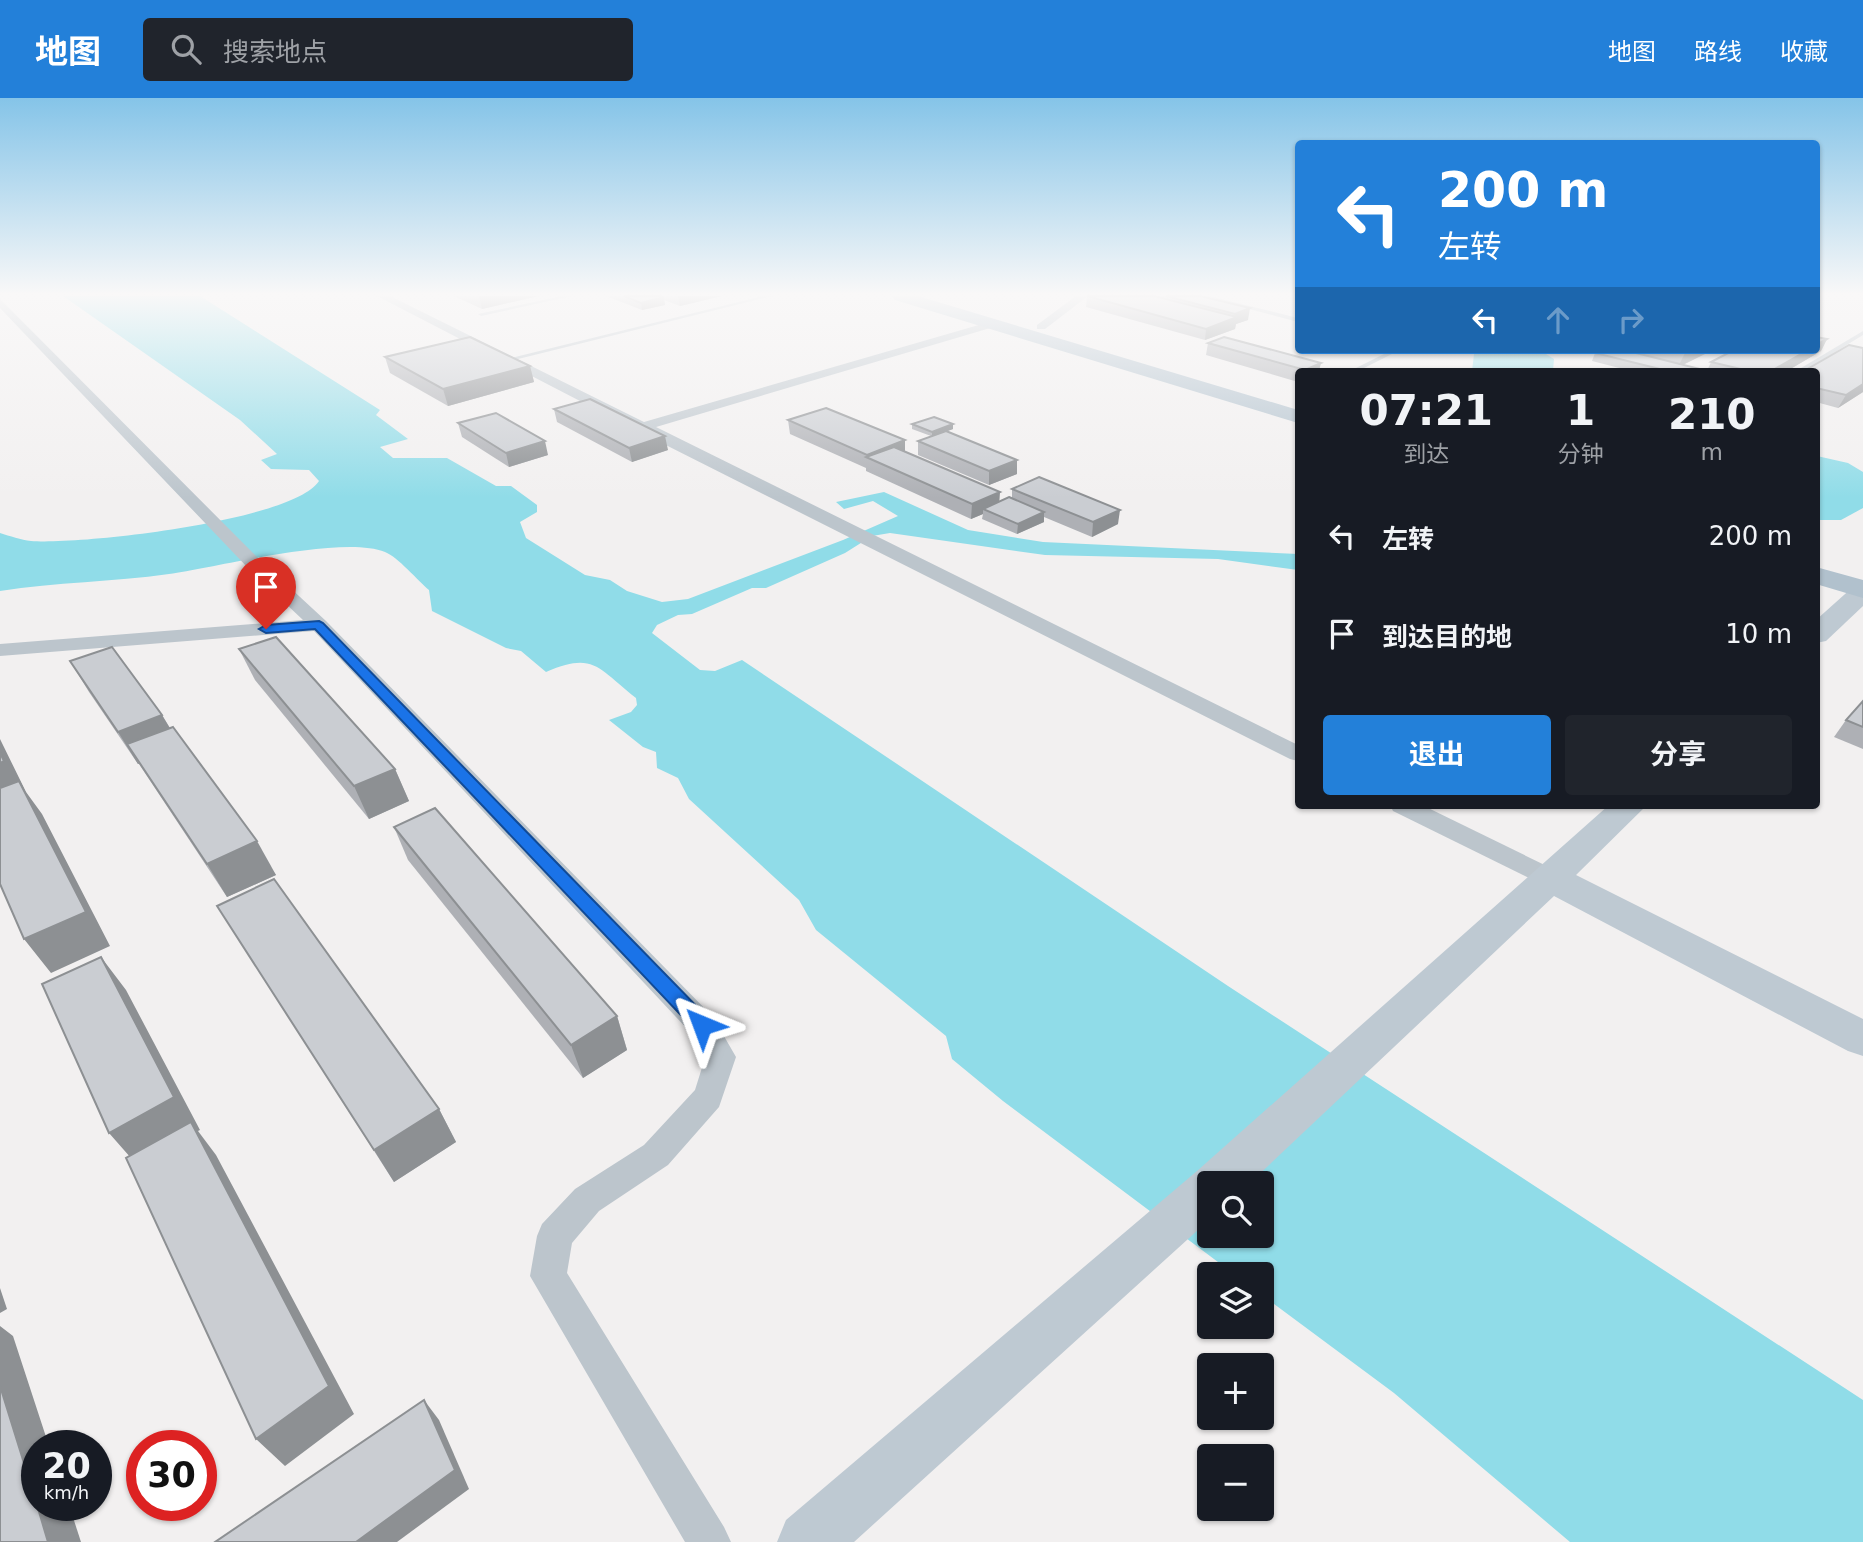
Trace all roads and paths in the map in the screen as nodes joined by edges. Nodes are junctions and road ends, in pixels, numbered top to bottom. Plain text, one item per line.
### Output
1 (59, 363) edge
2 (518, 363) edge
3 (858, 363) edge
4 (1122, 363) edge
5 (1162, 363) edge
6 (1295, 403) edge
7 (1295, 416) edge
8 (641, 427) junction
9 (1820, 559) edge
10 (1863, 572) edge
11 (1820, 576) edge
12 (1863, 591) edge
13 (319, 625) junction
14 (1820, 631) edge
15 (0, 650) edge
16 (1295, 753) edge
17 (1410, 809) edge
18 (1626, 809) edge
19 (1550, 878) junction
20 (1863, 1039) edge
21 (1229, 1171) edge
22 (1197, 1200) edge
23 (709, 1542) edge
24 (808, 1542) edge

1 - 13 street
2 - 8 street
3 - 8 street
4 - 7 main road
5 - 6 main road
8 - 16 street
9 - 10 main road
11 - 12 main road
12 - 14 main road
13 - 15 street
13 - 23 street
17 - 19 street
18 - 19 main road
19 - 20 main road
19 - 21 main road
22 - 24 main road

